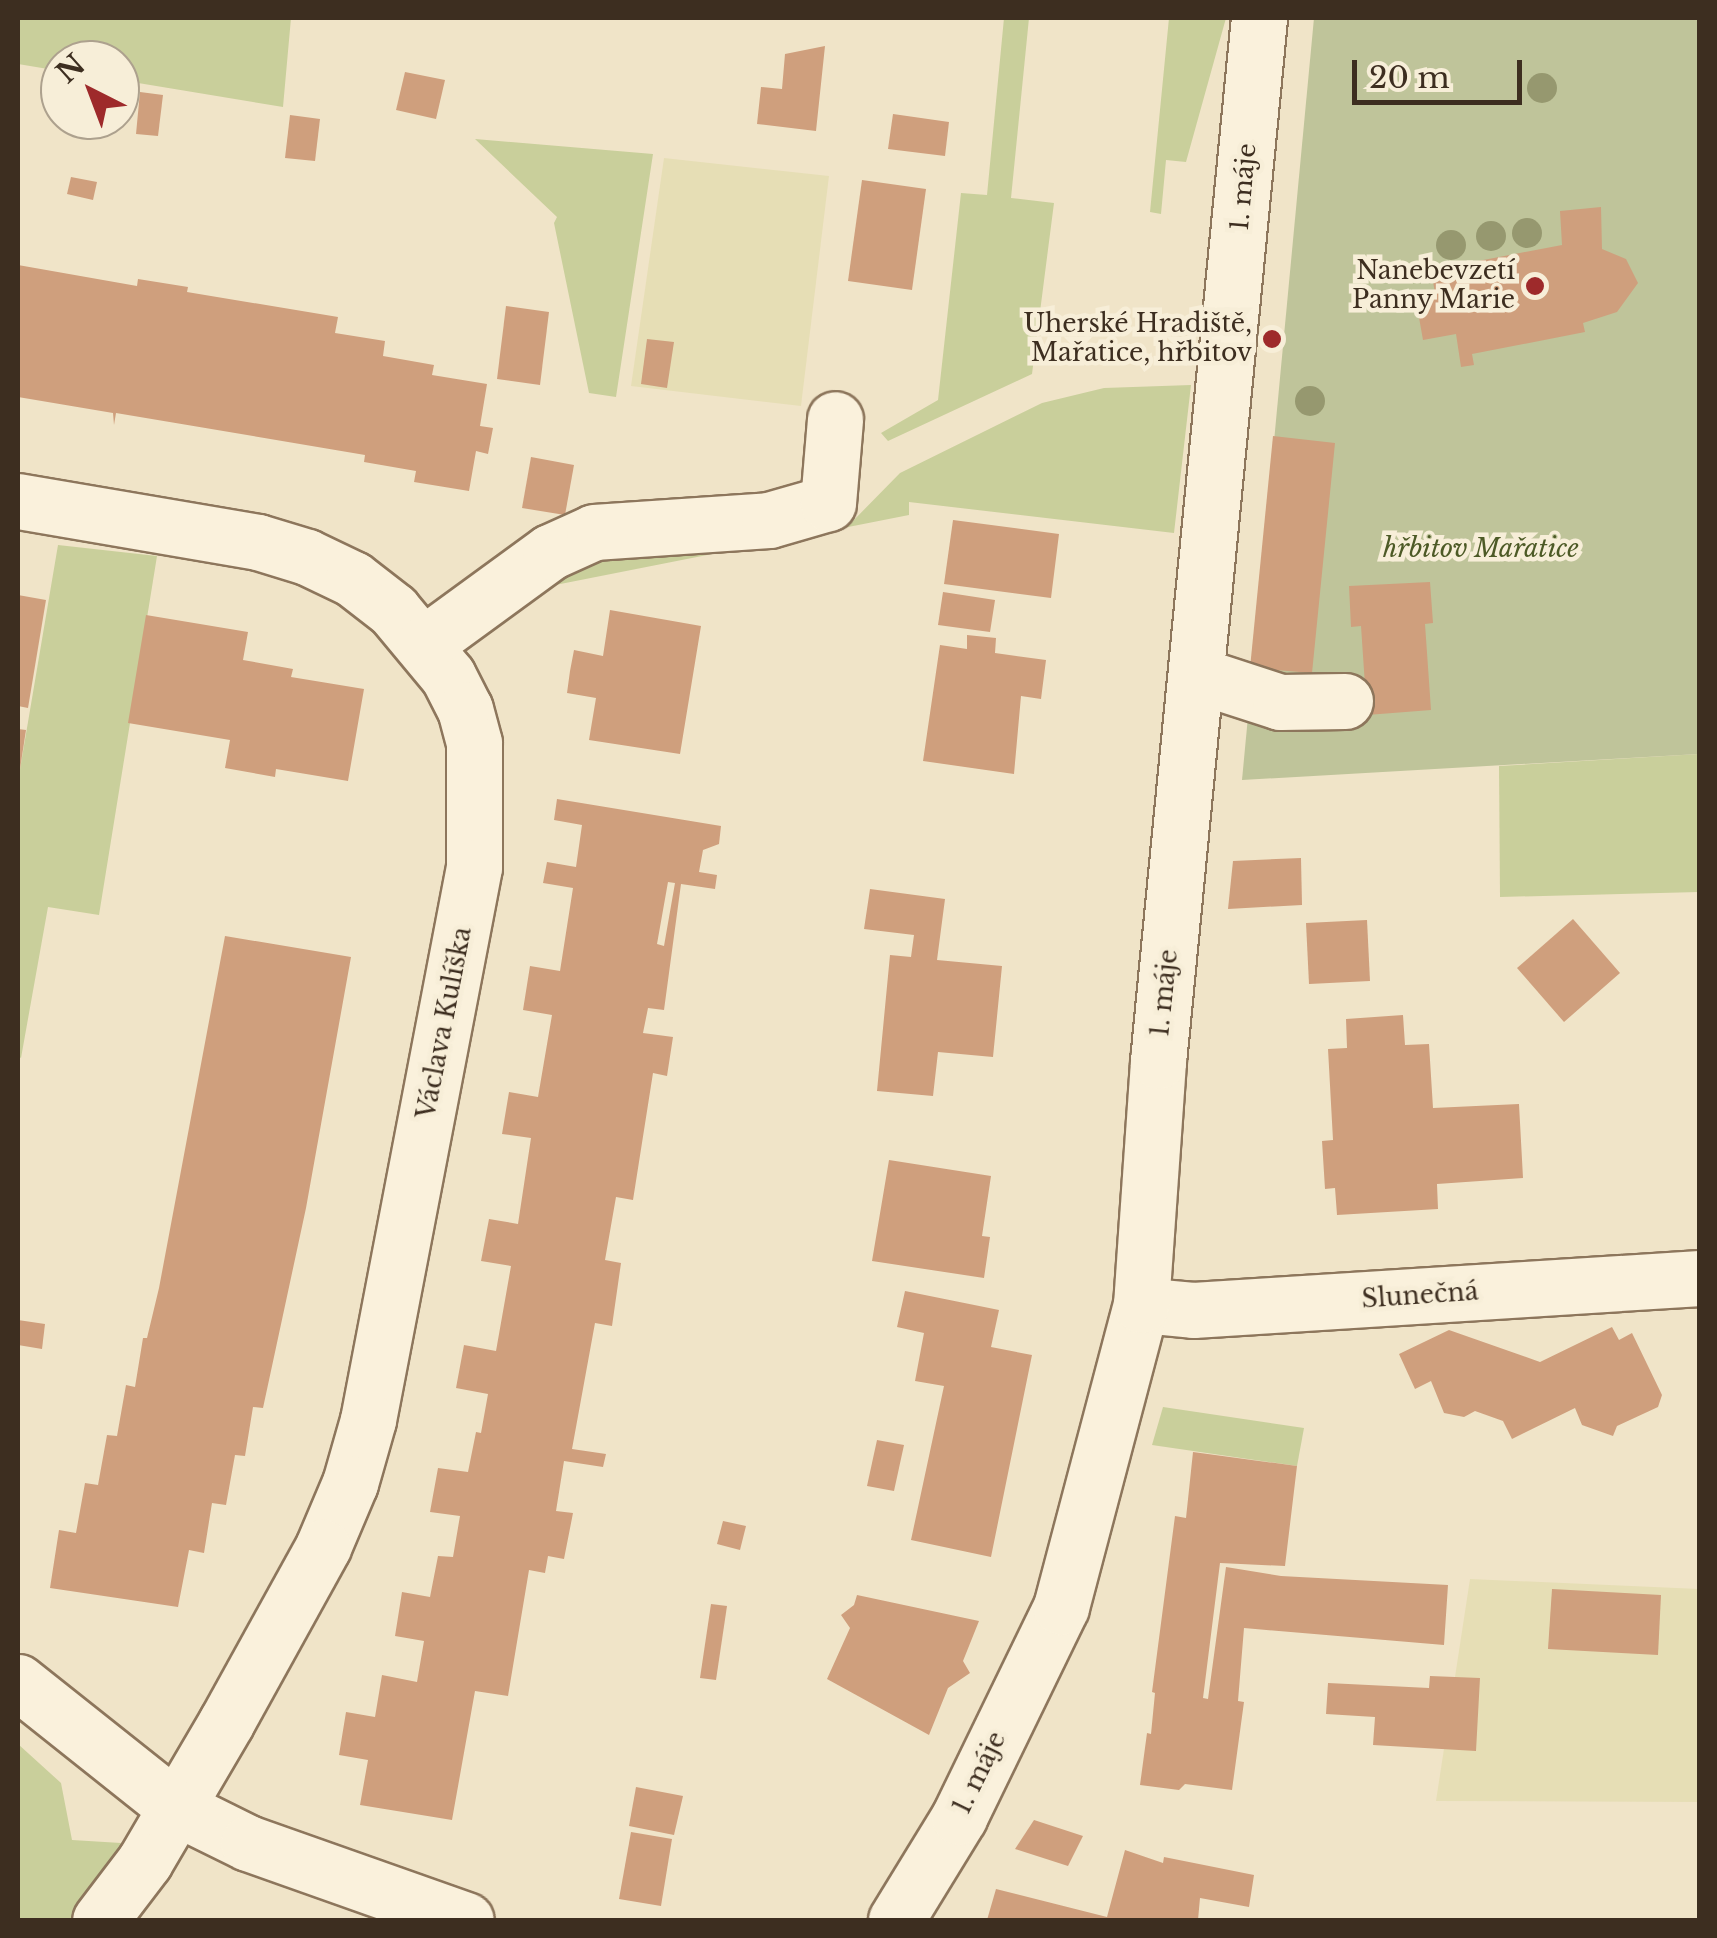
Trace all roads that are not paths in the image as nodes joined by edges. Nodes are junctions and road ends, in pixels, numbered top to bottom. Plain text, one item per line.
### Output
1 (1260, 18) edge
2 (835, 419) dead end
3 (18, 501) edge
4 (424, 644) junction
5 (1196, 676) junction
6 (1344, 701) dead end
7 (1700, 1278) edge
8 (1141, 1305) junction
9 (18, 1682) edge
10 (176, 1808) junction
11 (100, 1920) edge
12 (466, 1920) edge
13 (896, 1920) edge

1 - 5 street, 1. máje
2 - 4 street
3 - 4 street, Václava Kulíška
4 - 10 street, Václava Kulíška
5 - 6 street
5 - 8 street, 1. máje
7 - 8 street, Slunečná
8 - 13 street, 1. máje
9 - 10 street
10 - 11 street, Václava Kulíška
10 - 12 street

